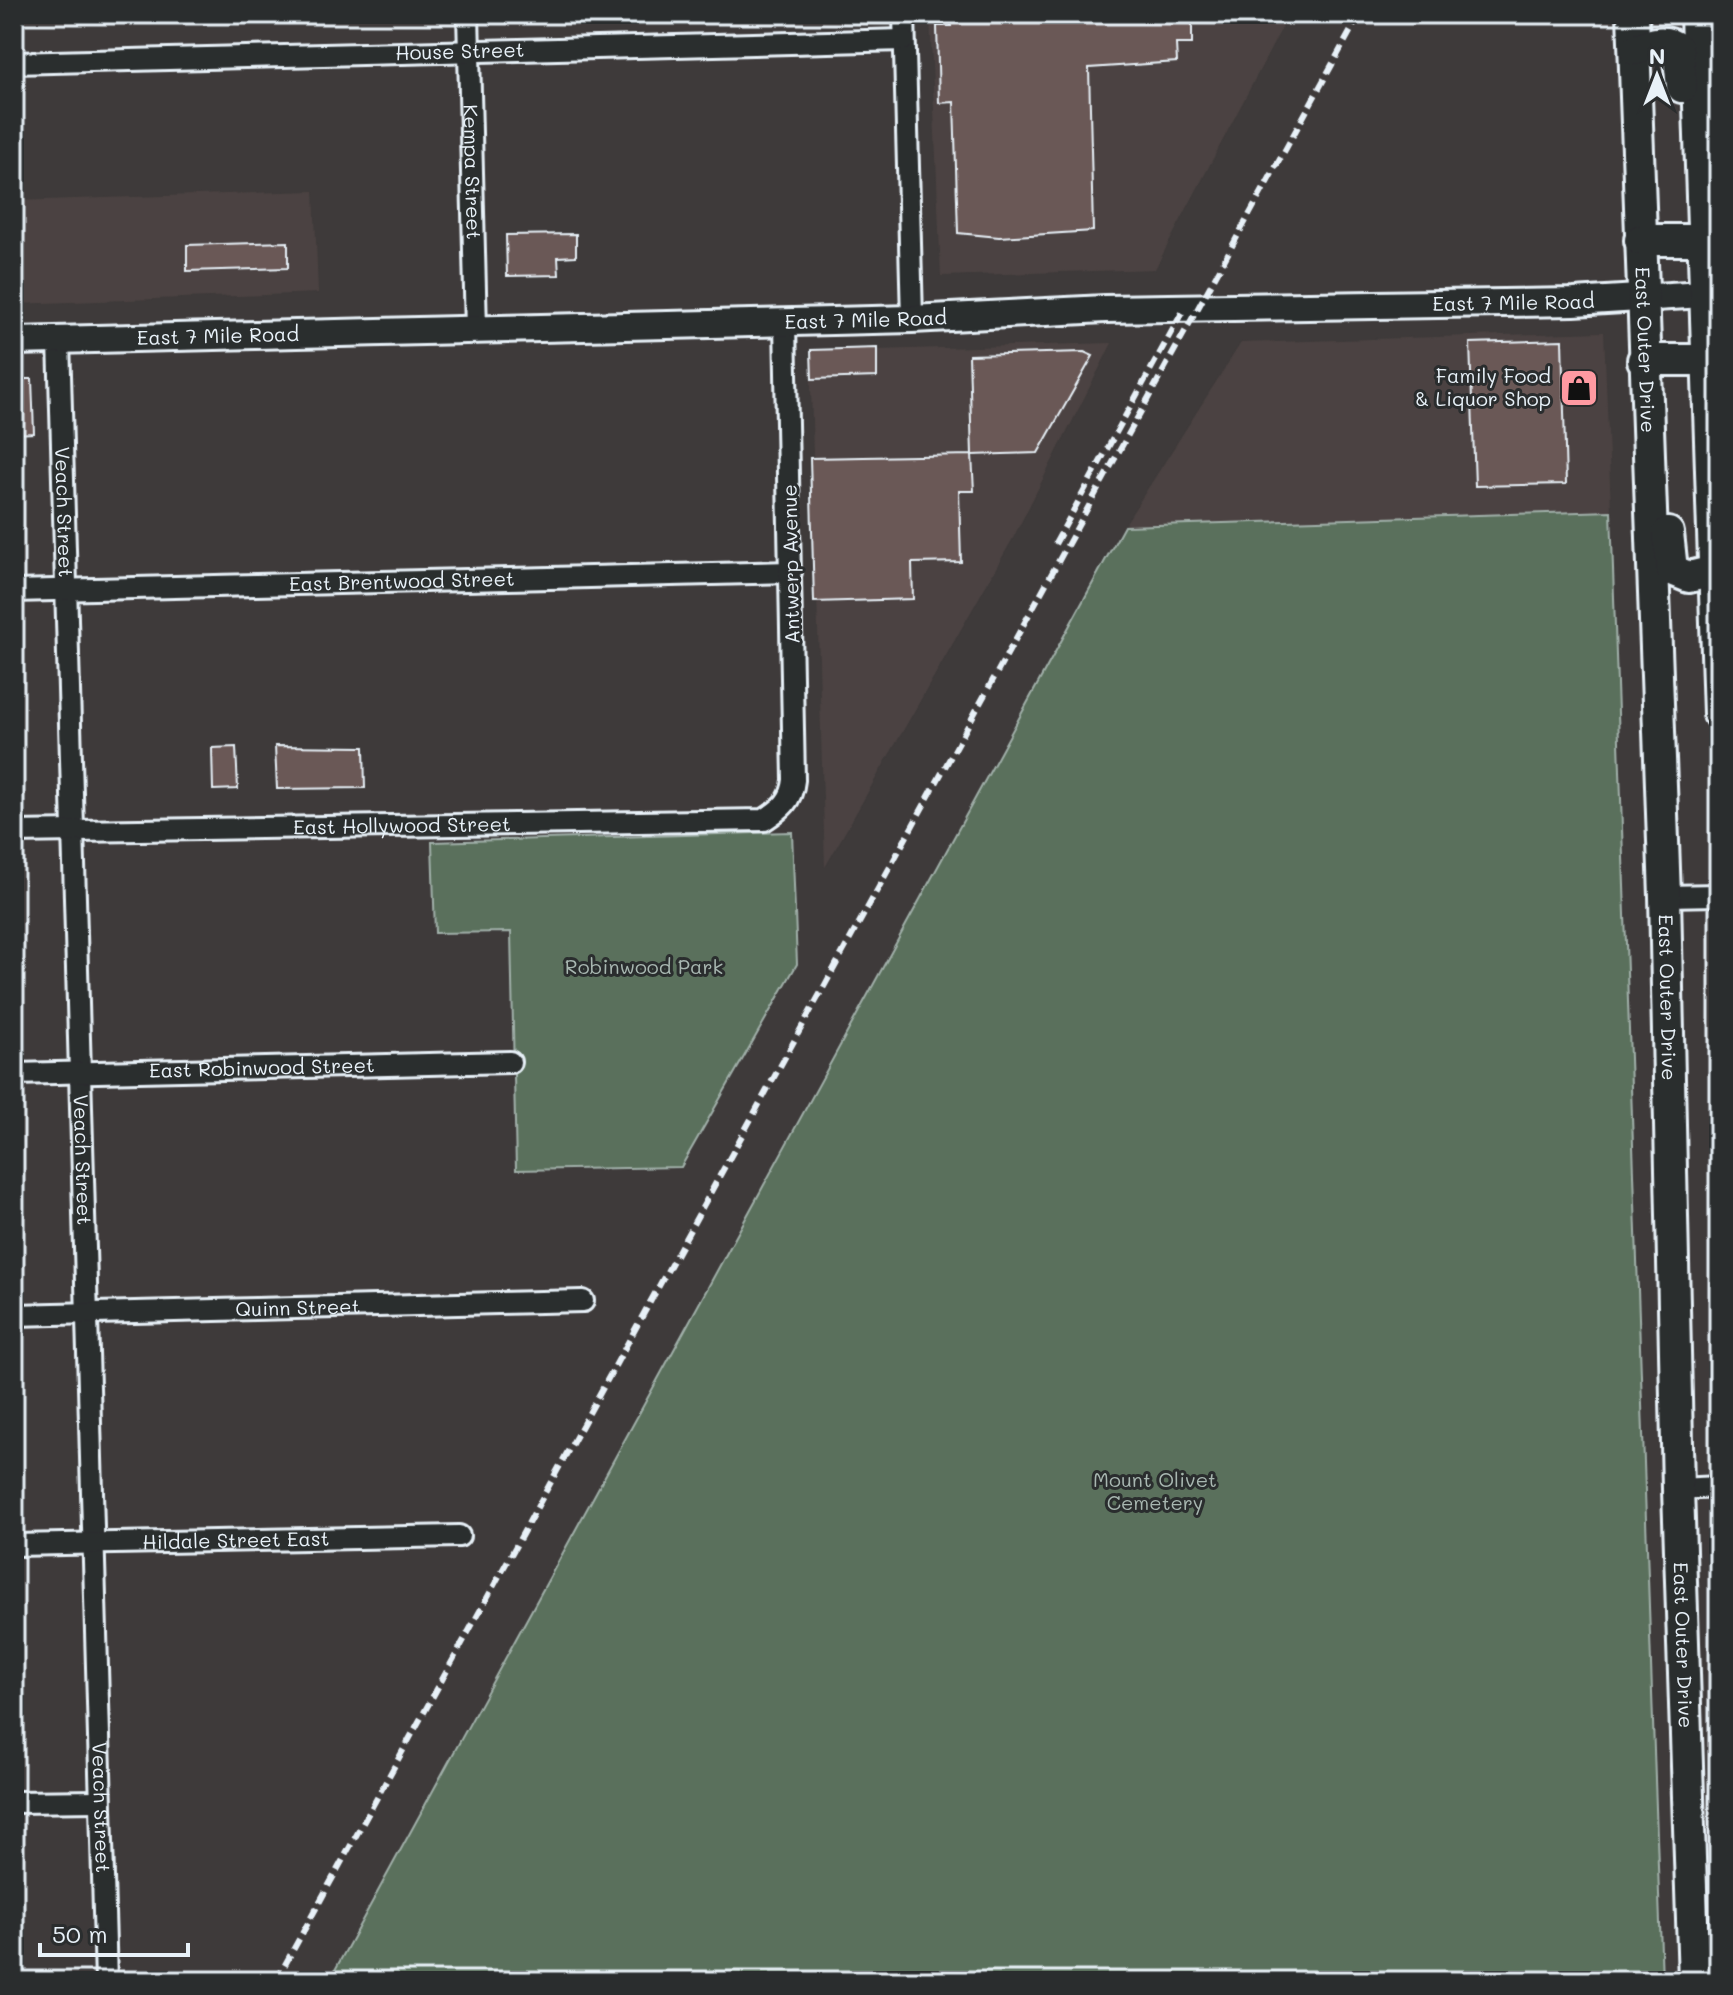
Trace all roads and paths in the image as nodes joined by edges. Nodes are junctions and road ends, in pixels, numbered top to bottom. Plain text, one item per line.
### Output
1 (468, 14) edge
2 (904, 14) edge
3 (1633, 14) edge
4 (1696, 14) edge
5 (904, 40) junction
6 (1635, 50) junction
7 (469, 51) junction
8 (14, 63) edge
9 (1702, 168) junction
10 (1640, 240) junction
11 (1704, 240) junction
12 (1712, 293) edge
13 (1642, 298) junction
14 (912, 319) junction
15 (785, 322) junction
16 (476, 330) junction
17 (59, 340) junction
18 (14, 341) edge
19 (1643, 360) junction
20 (1707, 360) junction
21 (1647, 418) junction
22 (1714, 571) junction
23 (791, 572) junction
24 (66, 589) junction
25 (14, 591) edge
26 (1719, 714) edge
27 (784, 804) joint
28 (73, 831) junction
29 (14, 832) edge
30 (1719, 895) edge
31 (1665, 896) junction
32 (510, 1062) dead end
33 (80, 1072) junction
34 (14, 1074) edge
35 (583, 1301) dead end
36 (86, 1313) junction
37 (14, 1315) edge
38 (1719, 1487) edge
39 (1678, 1489) junction
40 (459, 1536) dead end
41 (92, 1543) junction
42 (14, 1545) edge
43 (100, 1801) junction
44 (14, 1802) edge
45 (106, 1981) edge
46 (1694, 1981) edge

1 - 7 street, Kempa Street
2 - 5 street
3 - 6 main road, East Outer Drive
4 - 9 main road
5 - 7 street, House Street
5 - 14 street
6 - 9 main road
6 - 10 main road, East Outer Drive
7 - 8 street, House Street
7 - 16 street, Kempa Street
9 - 11 main road
10 - 11 main road
10 - 13 main road, East Outer Drive
11 - 12 main road
12 - 13 street, East 7 Mile Road
12 - 20 main road
13 - 14 street, East 7 Mile Road
13 - 19 main road, East Outer Drive
14 - 15 street, East 7 Mile Road
15 - 16 street, East 7 Mile Road
15 - 23 street, Antwerp Avenue
16 - 17 street, East 7 Mile Road
17 - 18 street, East 7 Mile Road
17 - 24 street, Veach Street
19 - 20 main road
19 - 21 main road, East Outer Drive
20 - 22 main road
21 - 22 main road
21 - 31 main road, East Outer Drive
22 - 26 main road
23 - 24 street, East Brentwood Street
23 - 27 street, Antwerp Avenue
24 - 25 street, East Brentwood Street
24 - 28 street, Veach Street
27 - 28 street, East Hollywood Street
28 - 29 street, East Hollywood Street
28 - 33 street, Veach Street
30 - 31 street
31 - 39 main road, East Outer Drive
32 - 33 street, East Robinwood Street
33 - 34 street, East Robinwood Street
33 - 36 street, Veach Street
35 - 36 street, Quinn Street
36 - 37 street, Quinn Street
36 - 41 street, Veach Street
38 - 39 street
39 - 46 main road, East Outer Drive
40 - 41 street, Hildale Street East
41 - 42 street, Hildale Street East
41 - 43 street, Veach Street
43 - 44 street
43 - 45 street, Veach Street

